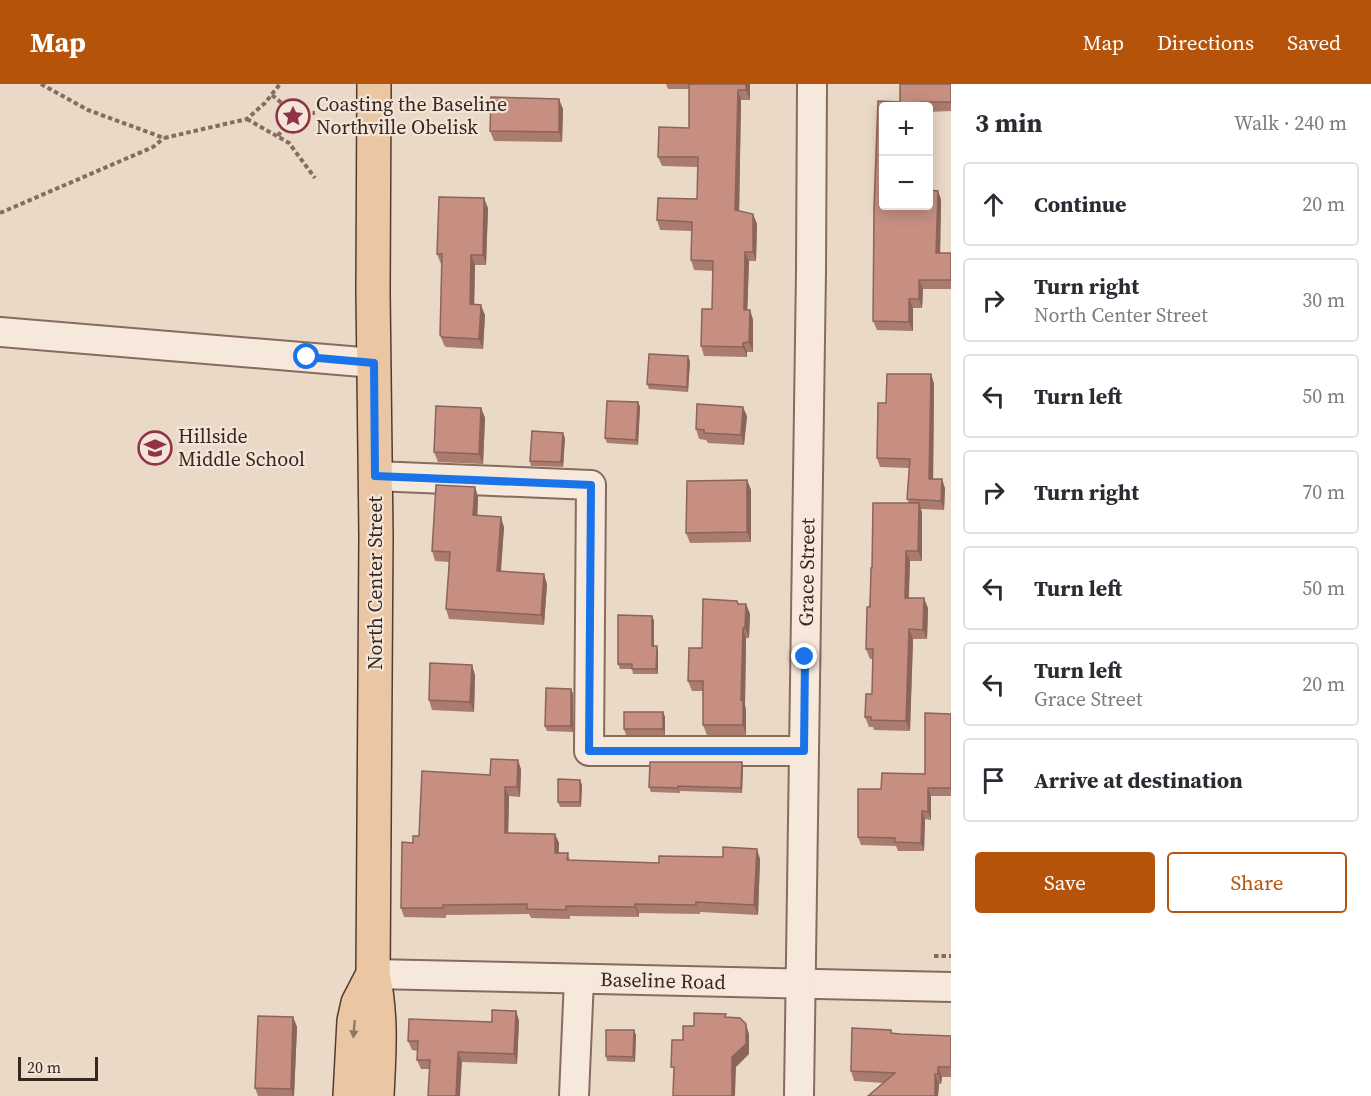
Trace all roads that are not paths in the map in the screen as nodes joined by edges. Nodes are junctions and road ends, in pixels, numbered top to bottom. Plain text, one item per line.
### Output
1 (374, 84) edge
2 (812, 84) edge
3 (0, 332) edge
4 (374, 363) junction
5 (375, 476) junction
6 (804, 751) junction
7 (373, 974) junction
8 (579, 979) junction
9 (800, 984) junction
10 (951, 987) edge
11 (350, 1096) edge
12 (377, 1096) edge
13 (574, 1096) edge
14 (799, 1096) edge

1 - 4 main road, North Center Street
2 - 6 street, Grace Street
3 - 4 street
4 - 5 main road, North Center Street
5 - 6 street
5 - 7 main road, North Center Street
6 - 9 street, Grace Street
7 - 8 street, Baseline Road
7 -> 11 main road, North Center Street
7 - 12 main road, North Center Street
8 - 9 street, Baseline Road
8 - 13 street
9 - 10 street, Baseline Road
9 - 14 street, Grace Street

